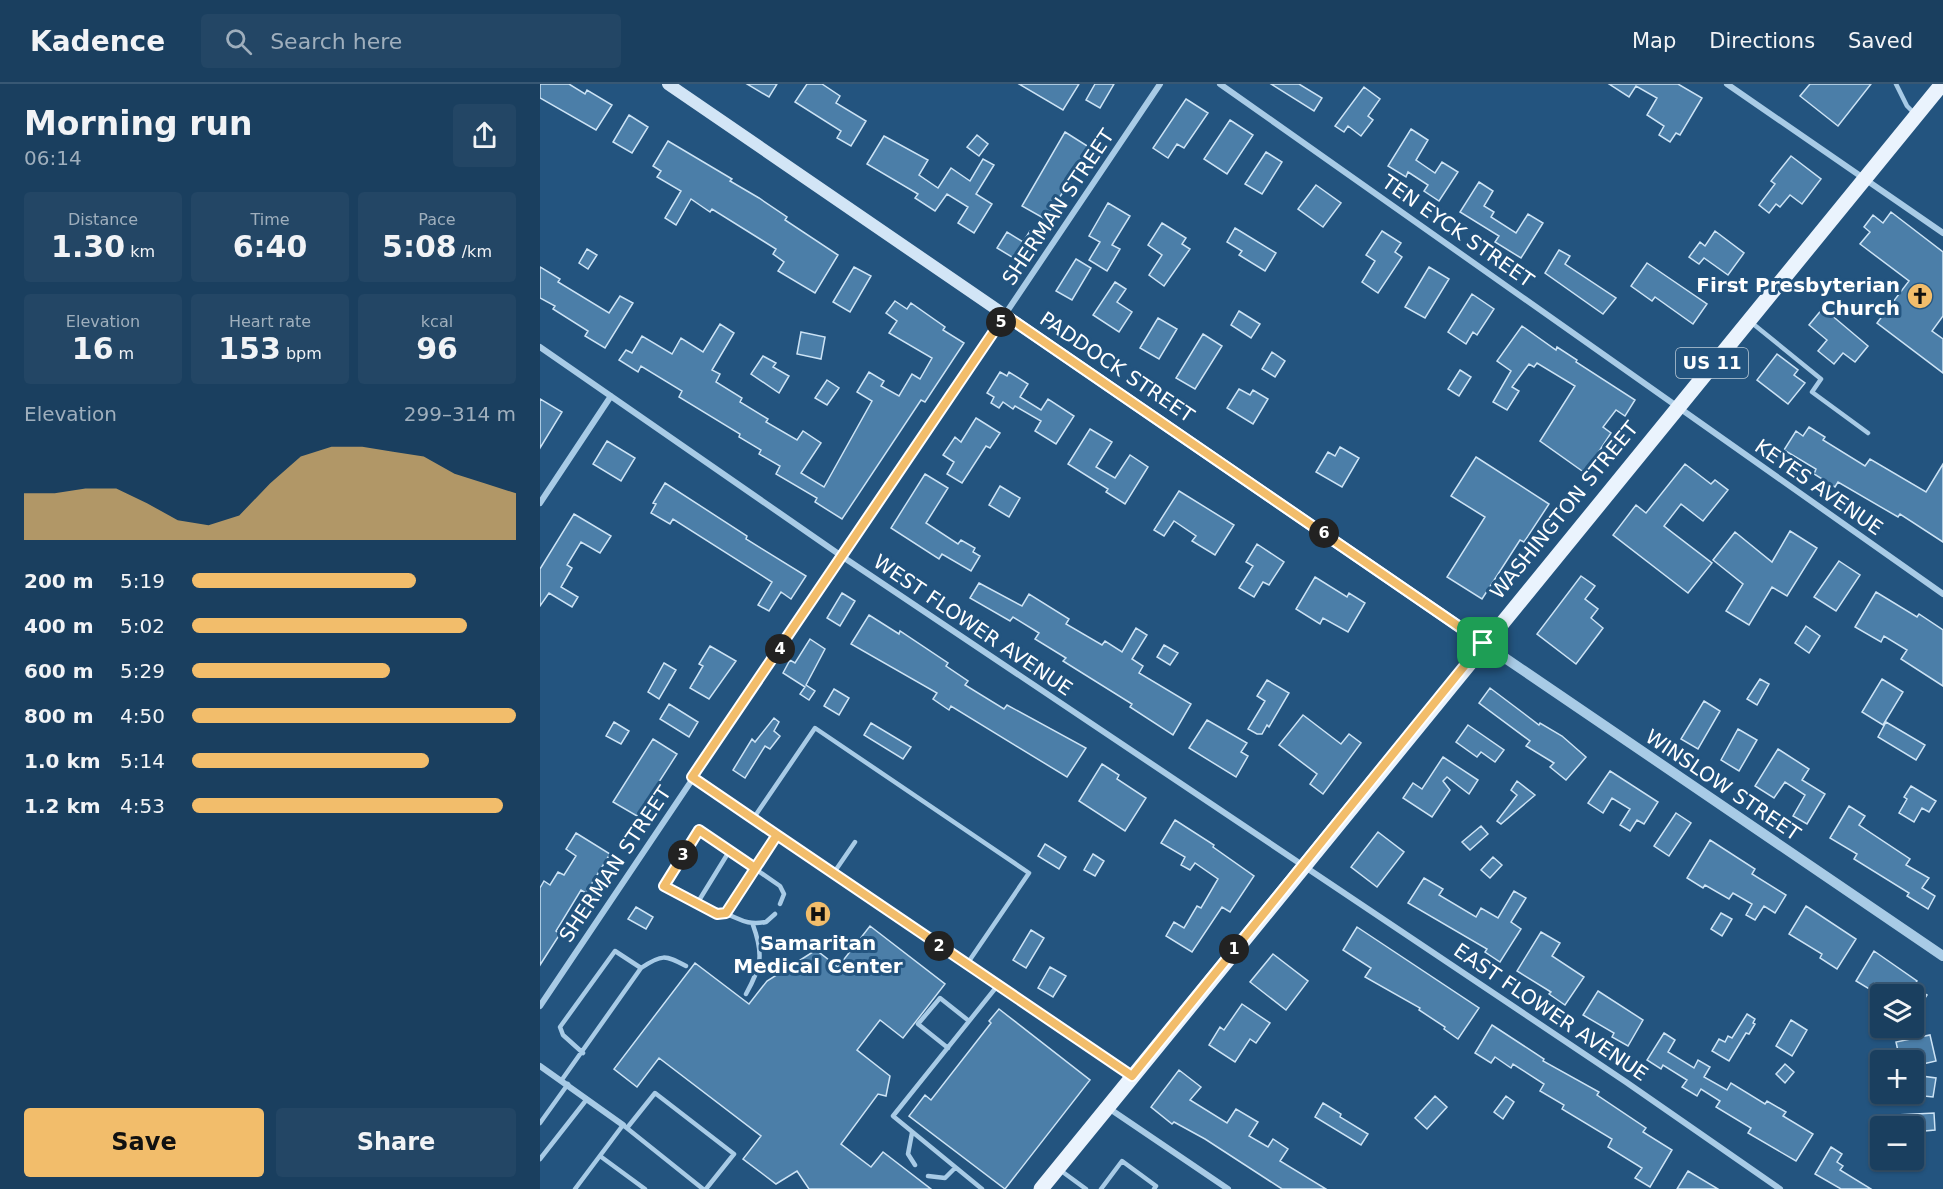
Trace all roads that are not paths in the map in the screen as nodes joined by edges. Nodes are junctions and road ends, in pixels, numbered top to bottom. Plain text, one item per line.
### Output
1 (668, 84) edge
2 (1160, 84) edge
3 (1220, 84) edge
4 (1727, 84) edge
5 (1896, 84) edge
6 (1942, 84) edge
7 (1916, 115) junction
8 (1864, 177) junction
9 (1943, 233) edge
10 (1005, 315) junction
11 (1748, 319) junction
12 (540, 347) edge
13 (611, 396) junction
14 (1677, 405) junction
15 (1868, 433) dead end
16 (540, 503) edge
17 (843, 557) junction
18 (1943, 594) edge
19 (1483, 643) junction
20 (692, 777) junction
21 (753, 819) junction
22 (777, 835) junction
23 (855, 842) dead end
24 (729, 850) junction
25 (1302, 866) junction
26 (755, 868) junction
27 (833, 874) junction
28 (698, 902) junction
29 (780, 904) dead end
30 (726, 913) junction
31 (775, 914) dead end
32 (753, 925) junction
33 (1943, 956) edge
34 (967, 964) junction
35 (686, 966) dead end
36 (641, 968) junction
37 (998, 985) junction
38 (746, 994) dead end
39 (540, 1006) edge
40 (969, 1021) junction
41 (948, 1048) junction
42 (583, 1053) junction
43 (540, 1066) edge
44 (1132, 1076) junction
45 (564, 1083) junction
46 (587, 1099) junction
47 (1107, 1107) junction
48 (540, 1123) edge
49 (625, 1127) junction
50 (912, 1133) junction
51 (600, 1155) junction
52 (540, 1159) edge
53 (915, 1165) dead end
54 (956, 1168) junction
55 (1058, 1168) junction
56 (928, 1176) dead end
57 (575, 1189) edge
58 (645, 1189) edge
59 (705, 1189) edge
60 (982, 1189) edge
61 (1041, 1189) edge
62 (1086, 1189) edge
63 (1101, 1189) edge
64 (1154, 1189) edge
65 (1228, 1189) edge
66 (1780, 1189) edge

1 - 10 main road, PADDOCK STREET
2 - 10 street, SHERMAN STREET
3 - 14 street, TEN EYCK STREET
4 - 8 street
5 - 7 lane
6 - 7 main road, WASHINGTON STREET / US 11
7 - 8 main road, WASHINGTON STREET / US 11
8 - 9 street
8 - 11 main road, WASHINGTON STREET / US 11
10 - 17 street, SHERMAN STREET
10 - 19 main road, PADDOCK STREET
11 - 14 main road, WASHINGTON STREET / US 11
11 - 15 lane
12 - 13 street, WEST FLOWER AVENUE
13 - 16 street
13 - 17 street, WEST FLOWER AVENUE
14 - 18 street, KEYES AVENUE
14 - 19 main road, WASHINGTON STREET / US 11
17 - 20 street, SHERMAN STREET
17 - 25 street, WEST FLOWER AVENUE
19 - 25 main road, WASHINGTON STREET / US 11
19 - 33 street, WINSLOW STREET
20 - 21 street
20 - 39 street, SHERMAN STREET
21 - 22 street
21 - 34 lane
22 - 26 lane
22 - 27 street
23 - 27 lane
24 - 26 lane
24 - 28 lane
24 - 28 lane
25 - 44 main road, WASHINGTON STREET / US 11
25 - 66 street, EAST FLOWER AVENUE
26 - 29 lane
26 - 30 lane
27 - 34 street
28 - 30 lane
30 - 32 lane
31 - 32 lane
32 - 38 lane
34 - 37 street
35 - 36 lane
36 - 42 lane
36 - 42 lane
37 - 40 lane
37 - 44 street
40 - 41 lane
40 - 41 lane
41 - 50 lane
42 - 45 lane
43 - 45 street
44 - 47 main road, WASHINGTON STREET / US 11
45 - 46 street
45 - 48 lane
46 - 49 street
46 - 52 lane
47 - 55 main road, WASHINGTON STREET / US 11
47 - 65 street
49 - 51 lane
49 - 59 lane
49 - 59 lane
50 - 53 lane
50 - 54 lane
51 - 57 lane
51 - 58 lane
54 - 56 lane
54 - 60 lane
55 - 61 main road, WASHINGTON STREET / US 11
55 - 62 lane
63 - 64 lane

